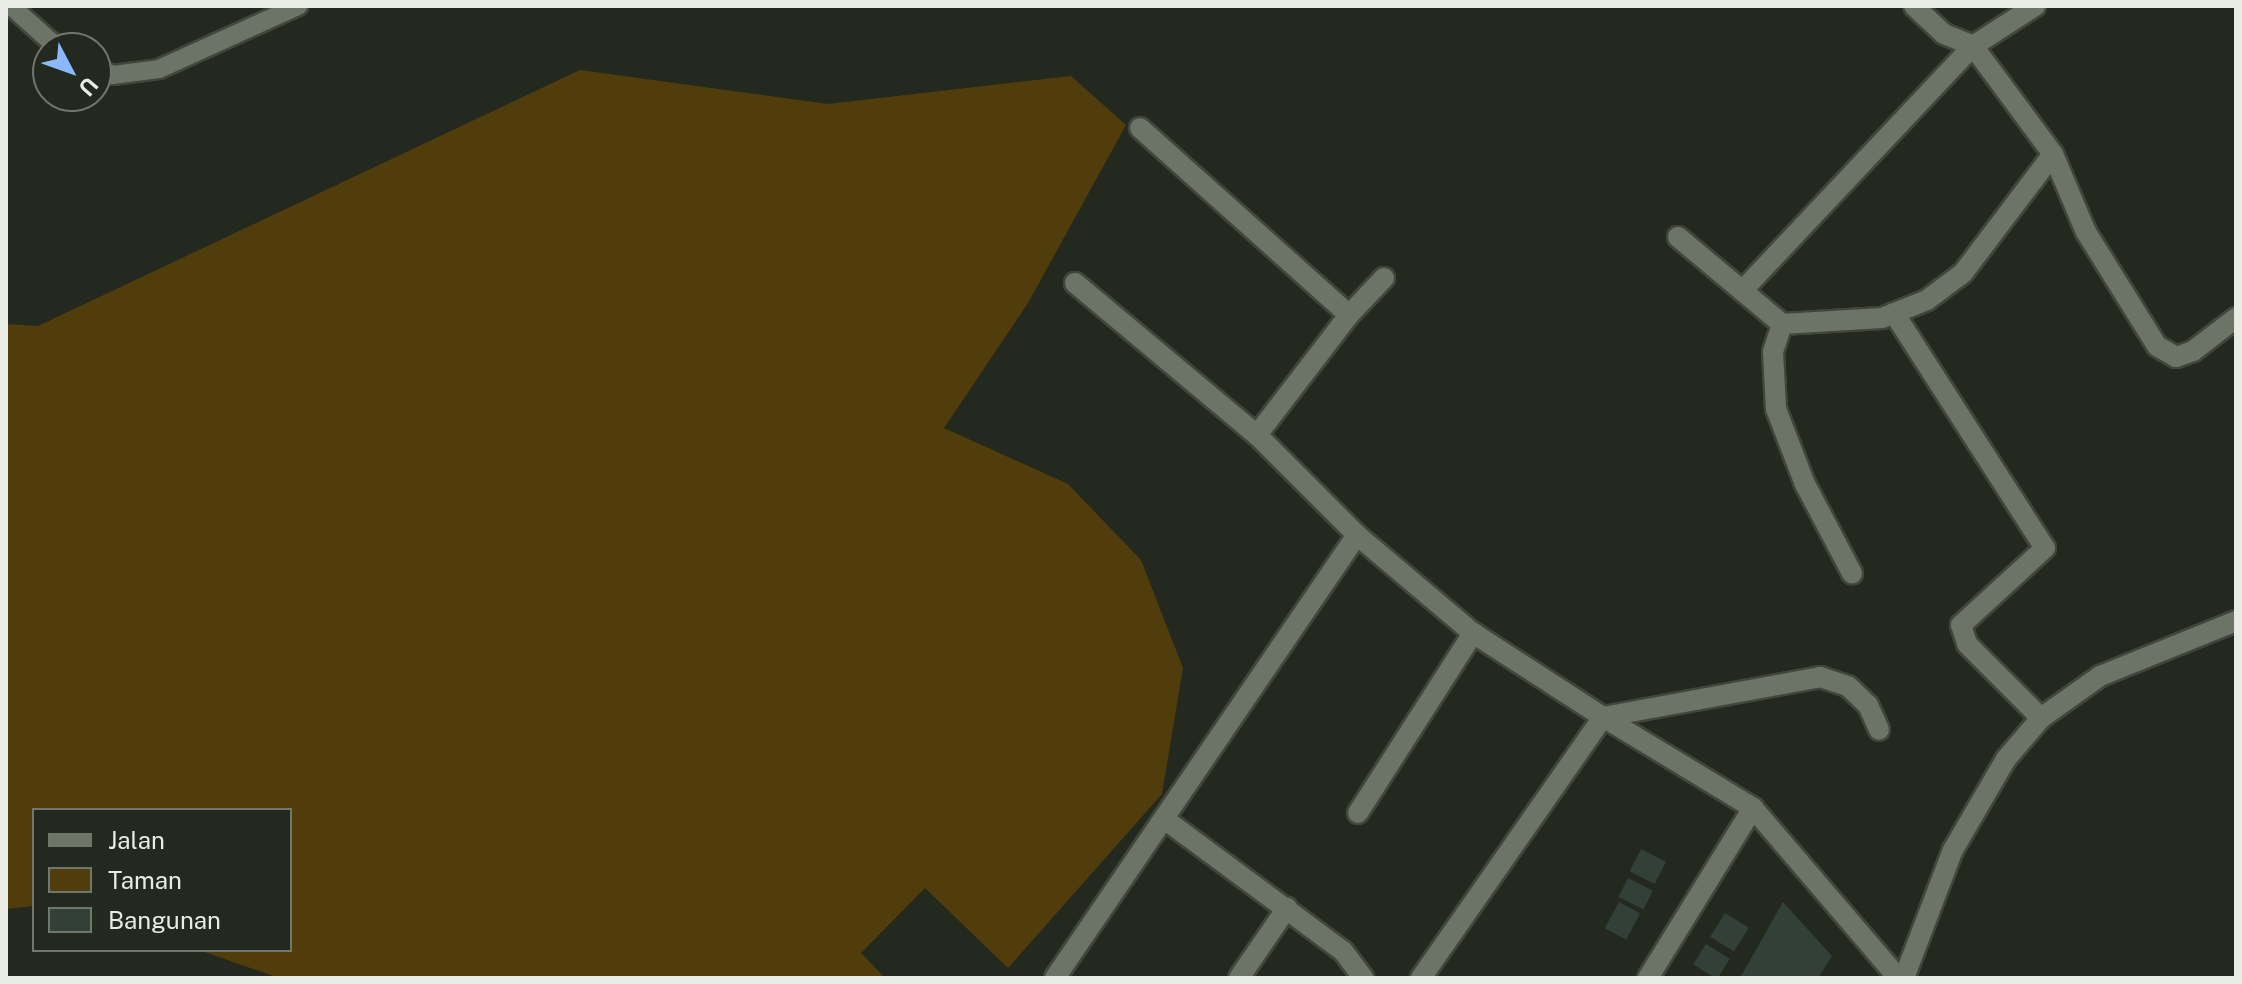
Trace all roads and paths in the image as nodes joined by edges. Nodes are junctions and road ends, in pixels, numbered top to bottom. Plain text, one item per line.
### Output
1 (11, 6) edge
2 (298, 6) edge
3 (1914, 6) edge
4 (2035, 6) edge
5 (40, 32) edge
6 (1973, 46) junction
7 (112, 75) edge
8 (1140, 128) dead end
9 (2053, 154) junction
10 (1678, 237) dead end
11 (1384, 278) dead end
12 (1075, 283) dead end
13 (1742, 291) junction
14 (1894, 313) junction
15 (1349, 315) junction
16 (2236, 318) edge
17 (1782, 324) junction
18 (1257, 435) junction
19 (1357, 535) junction
20 (1852, 573) dead end
21 (2236, 621) edge
22 (1473, 633) junction
23 (1603, 717) junction
24 (2041, 718) junction
25 (1879, 730) dead end
26 (1753, 808) junction
27 (1358, 813) dead end
28 (1167, 821) junction
29 (1287, 908) junction
30 (1055, 978) edge
31 (1239, 978) edge
32 (1363, 978) edge
33 (1421, 978) edge
34 (1648, 978) edge
35 (1901, 978) edge

1 - 5 lane
2 - 7 lane
3 - 6 street
4 - 6 street
6 - 9 street
6 - 13 street
8 - 15 street
9 - 14 street
9 - 16 street
10 - 13 street
11 - 15 street
12 - 18 street
13 - 17 street
14 - 17 street
14 - 24 street
15 - 18 street
17 - 20 street
18 - 19 street
19 - 22 street
19 - 28 street
21 - 24 street
22 - 23 street
22 - 27 street
23 - 25 street
23 - 26 street
23 - 33 street
24 - 35 street
26 - 34 street
26 - 35 street
28 - 29 street
28 - 30 street
29 - 31 street
29 - 32 street

